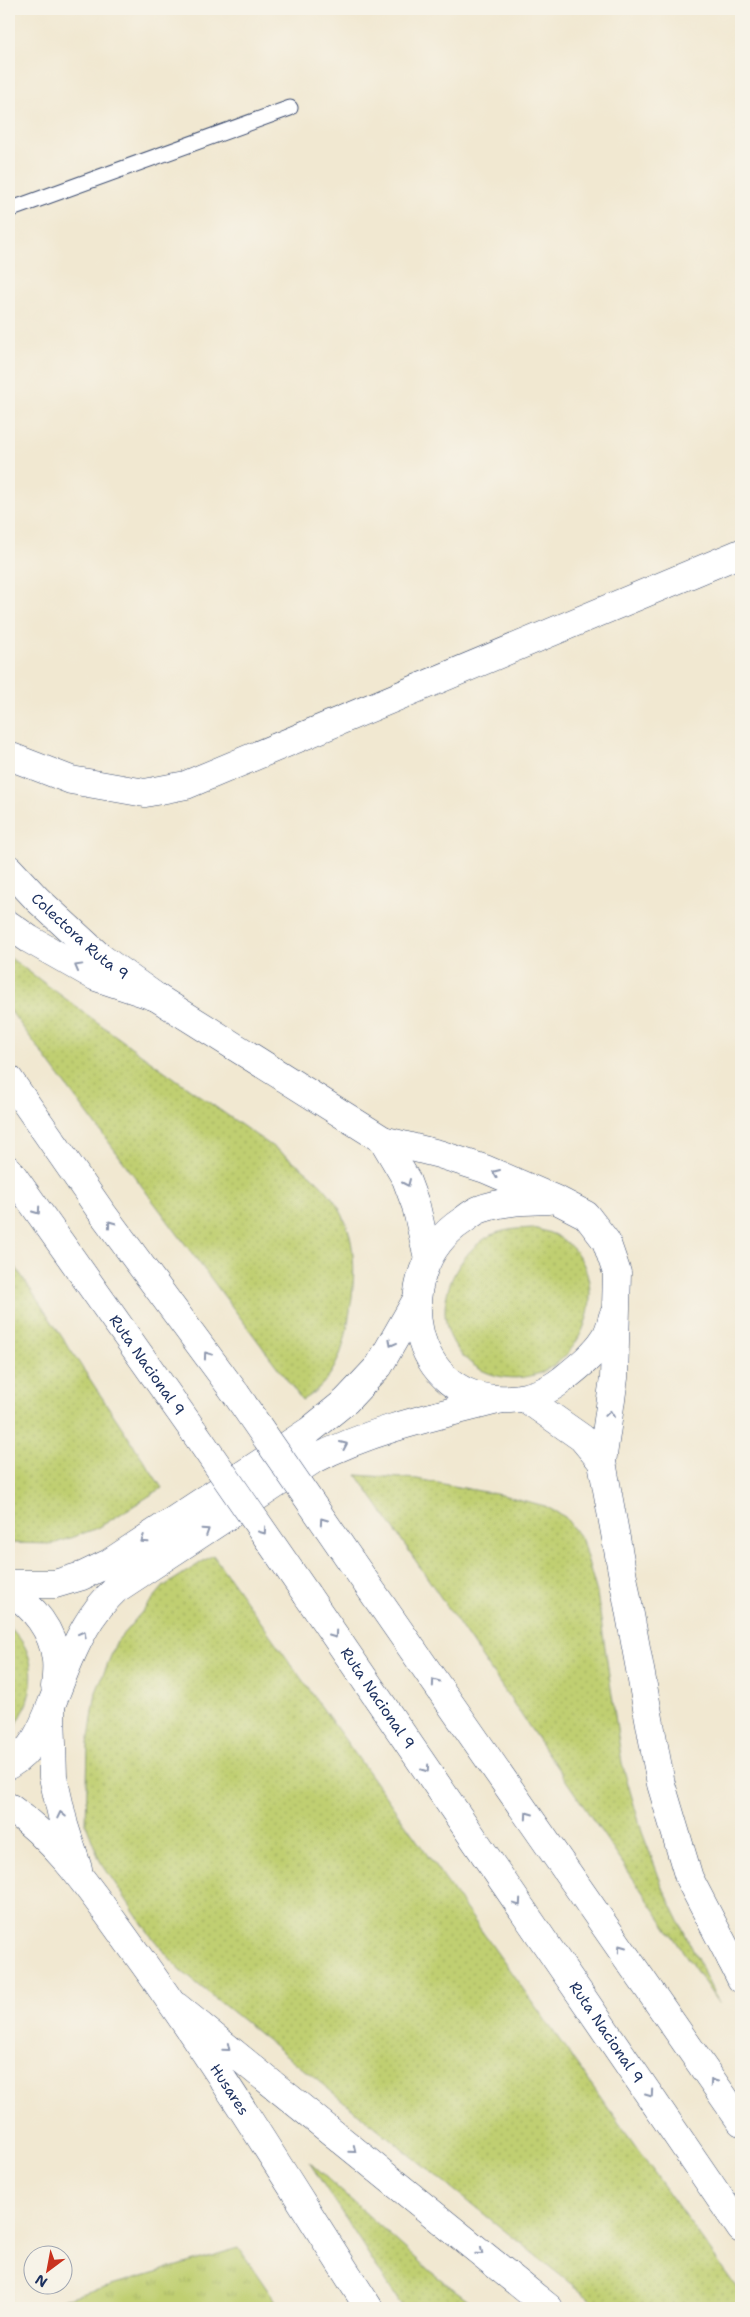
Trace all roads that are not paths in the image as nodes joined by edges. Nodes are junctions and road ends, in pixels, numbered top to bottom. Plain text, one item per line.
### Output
1 (290, 108) dead end
2 (9, 210) edge
3 (741, 553) edge
4 (9, 756) edge
5 (9, 868) edge
6 (9, 925) edge
7 (156, 997) junction
8 (9, 1079) edge
9 (383, 1140) junction
10 (9, 1170) edge
11 (557, 1200) junction
12 (428, 1258) junction
13 (416, 1300) junction
14 (616, 1307) junction
15 (525, 1398) junction
16 (498, 1400) junction
17 (602, 1462) junction
18 (9, 1584) edge
19 (9, 1591) edge
20 (53, 1702) junction
21 (9, 1765) edge
22 (9, 1807) edge
23 (81, 1878) junction
24 (738, 1971) edge
25 (176, 2006) junction
26 (741, 2122) edge
27 (741, 2229) edge
28 (369, 2308) edge
29 (549, 2308) edge

1 - 2 lane
3 - 4 main road
5 - 7 main road, Colectora Ruta 9
7 -> 6 main road
7 - 9 main road
26 -> 8 main road, bridge
11 -> 9 main road
9 -> 12 main road
10 -> 27 main road, Ruta Nacional 9, bridge
11 - 12 main road
11 - 14 main road
12 - 13 main road
13 - 16 main road
13 -> 18 main road
14 - 15 main road
17 -> 14 main road
15 - 16 main road
15 - 17 main road
20 -> 16 main road
17 - 24 main road
19 - 20 main road
20 - 21 main road
23 -> 20 main road
22 - 23 main road
23 - 25 main road, Husares
25 - 28 main road, Husares
25 -> 29 main road

